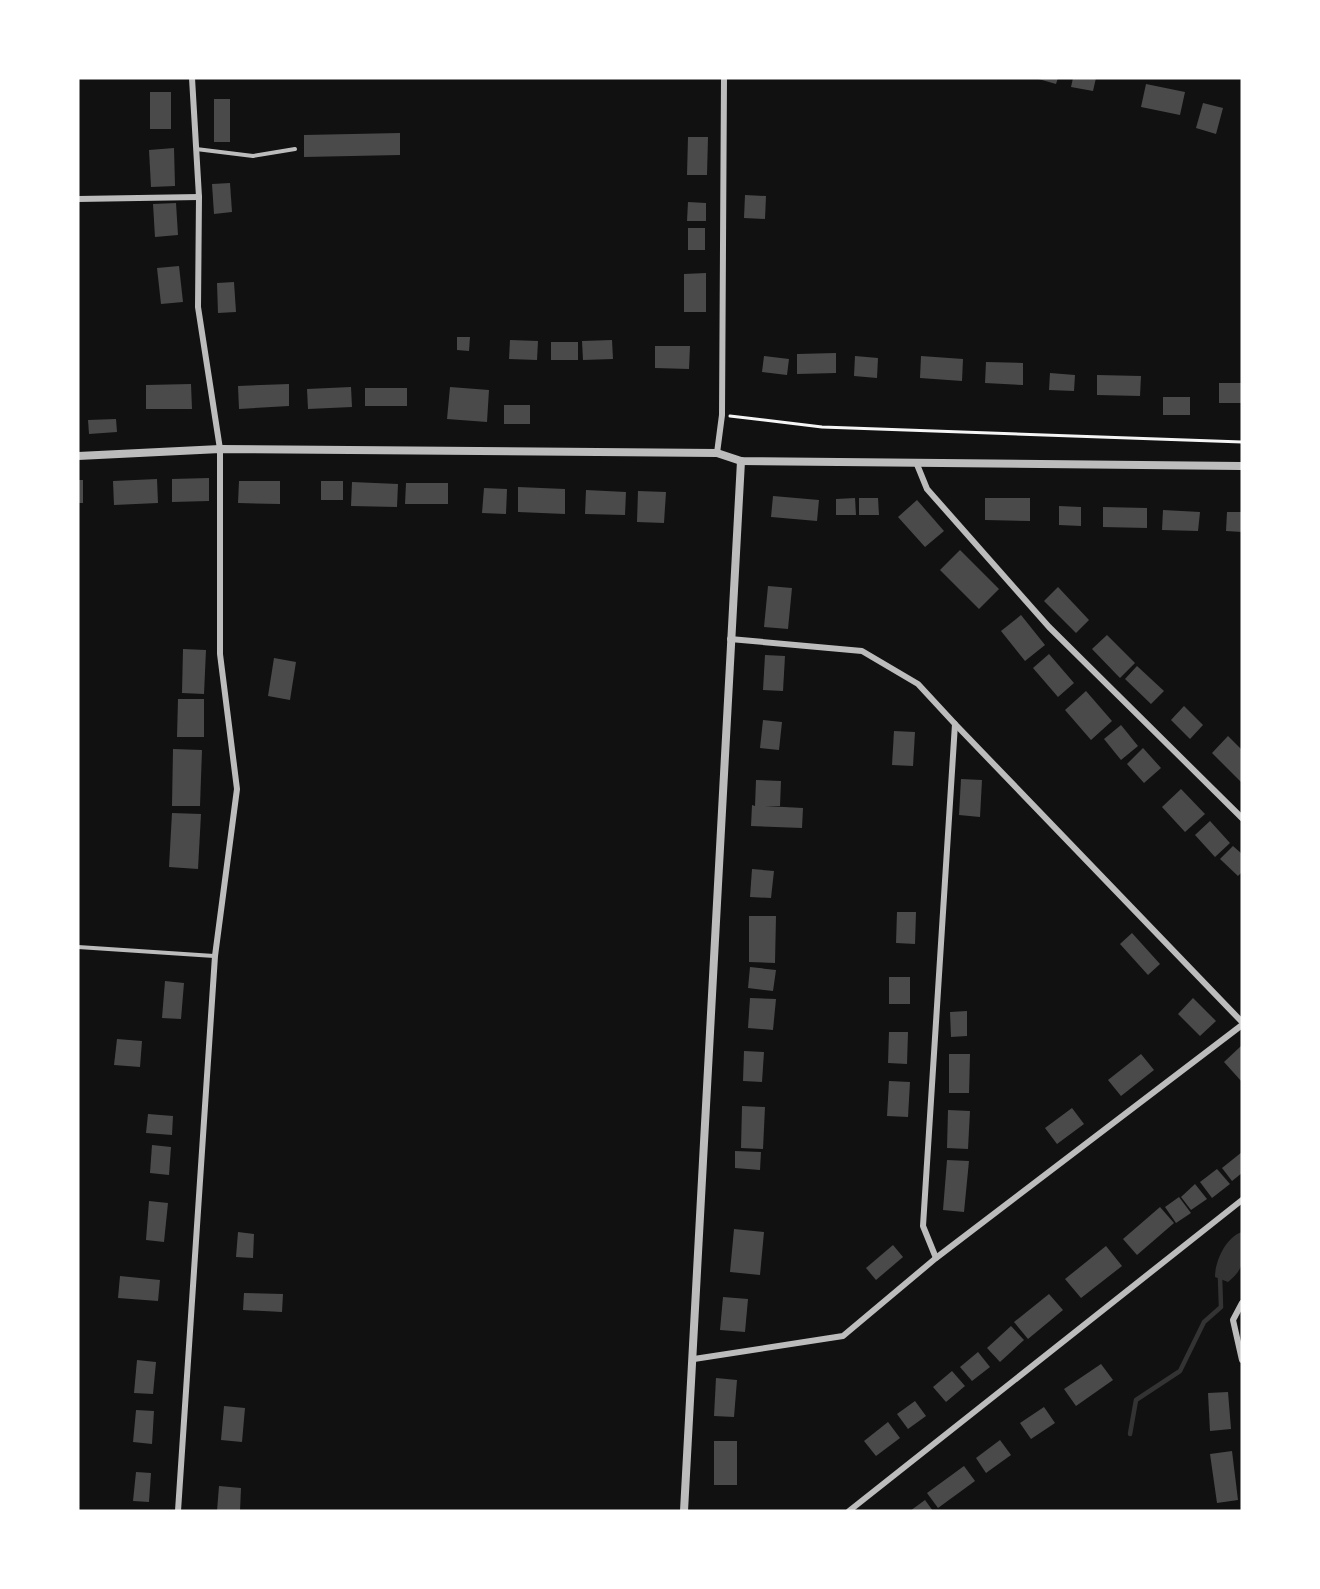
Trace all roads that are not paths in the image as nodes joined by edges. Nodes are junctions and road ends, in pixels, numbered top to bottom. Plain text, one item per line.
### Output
1 (192, 78) edge
2 (724, 78) edge
3 (196, 149) junction
4 (295, 149) dead end
5 (199, 197) junction
6 (78, 199) edge
7 (220, 449) junction
8 (717, 453) junction
9 (78, 456) edge
10 (741, 461) junction
11 (916, 462) junction
12 (1242, 466) edge
13 (730, 639) junction
14 (955, 724) junction
15 (1242, 818) edge
16 (78, 947) edge
17 (215, 956) junction
18 (1242, 1024) edge
19 (1242, 1200) edge
20 (1236, 1206) junction
21 (1242, 1211) edge
22 (936, 1258) junction
23 (1242, 1303) edge
24 (694, 1359) junction
25 (1242, 1360) edge
26 (178, 1511) edge
27 (684, 1511) edge
28 (849, 1511) edge

1 - 3 street
2 - 8 street
3 - 4 lane
3 - 5 street
5 - 6 street
5 - 7 street
7 - 8 street
7 - 9 street
7 - 17 street
8 - 10 street
10 - 11 street
10 - 13 street
11 - 12 street
11 - 15 street
13 - 14 street
13 - 24 street
14 - 18 street
14 - 22 street
16 - 17 lane
17 - 26 street
18 - 22 street
19 - 20 street
20 - 21 street
20 - 28 street
22 - 24 street
23 - 25 street
24 - 27 street

